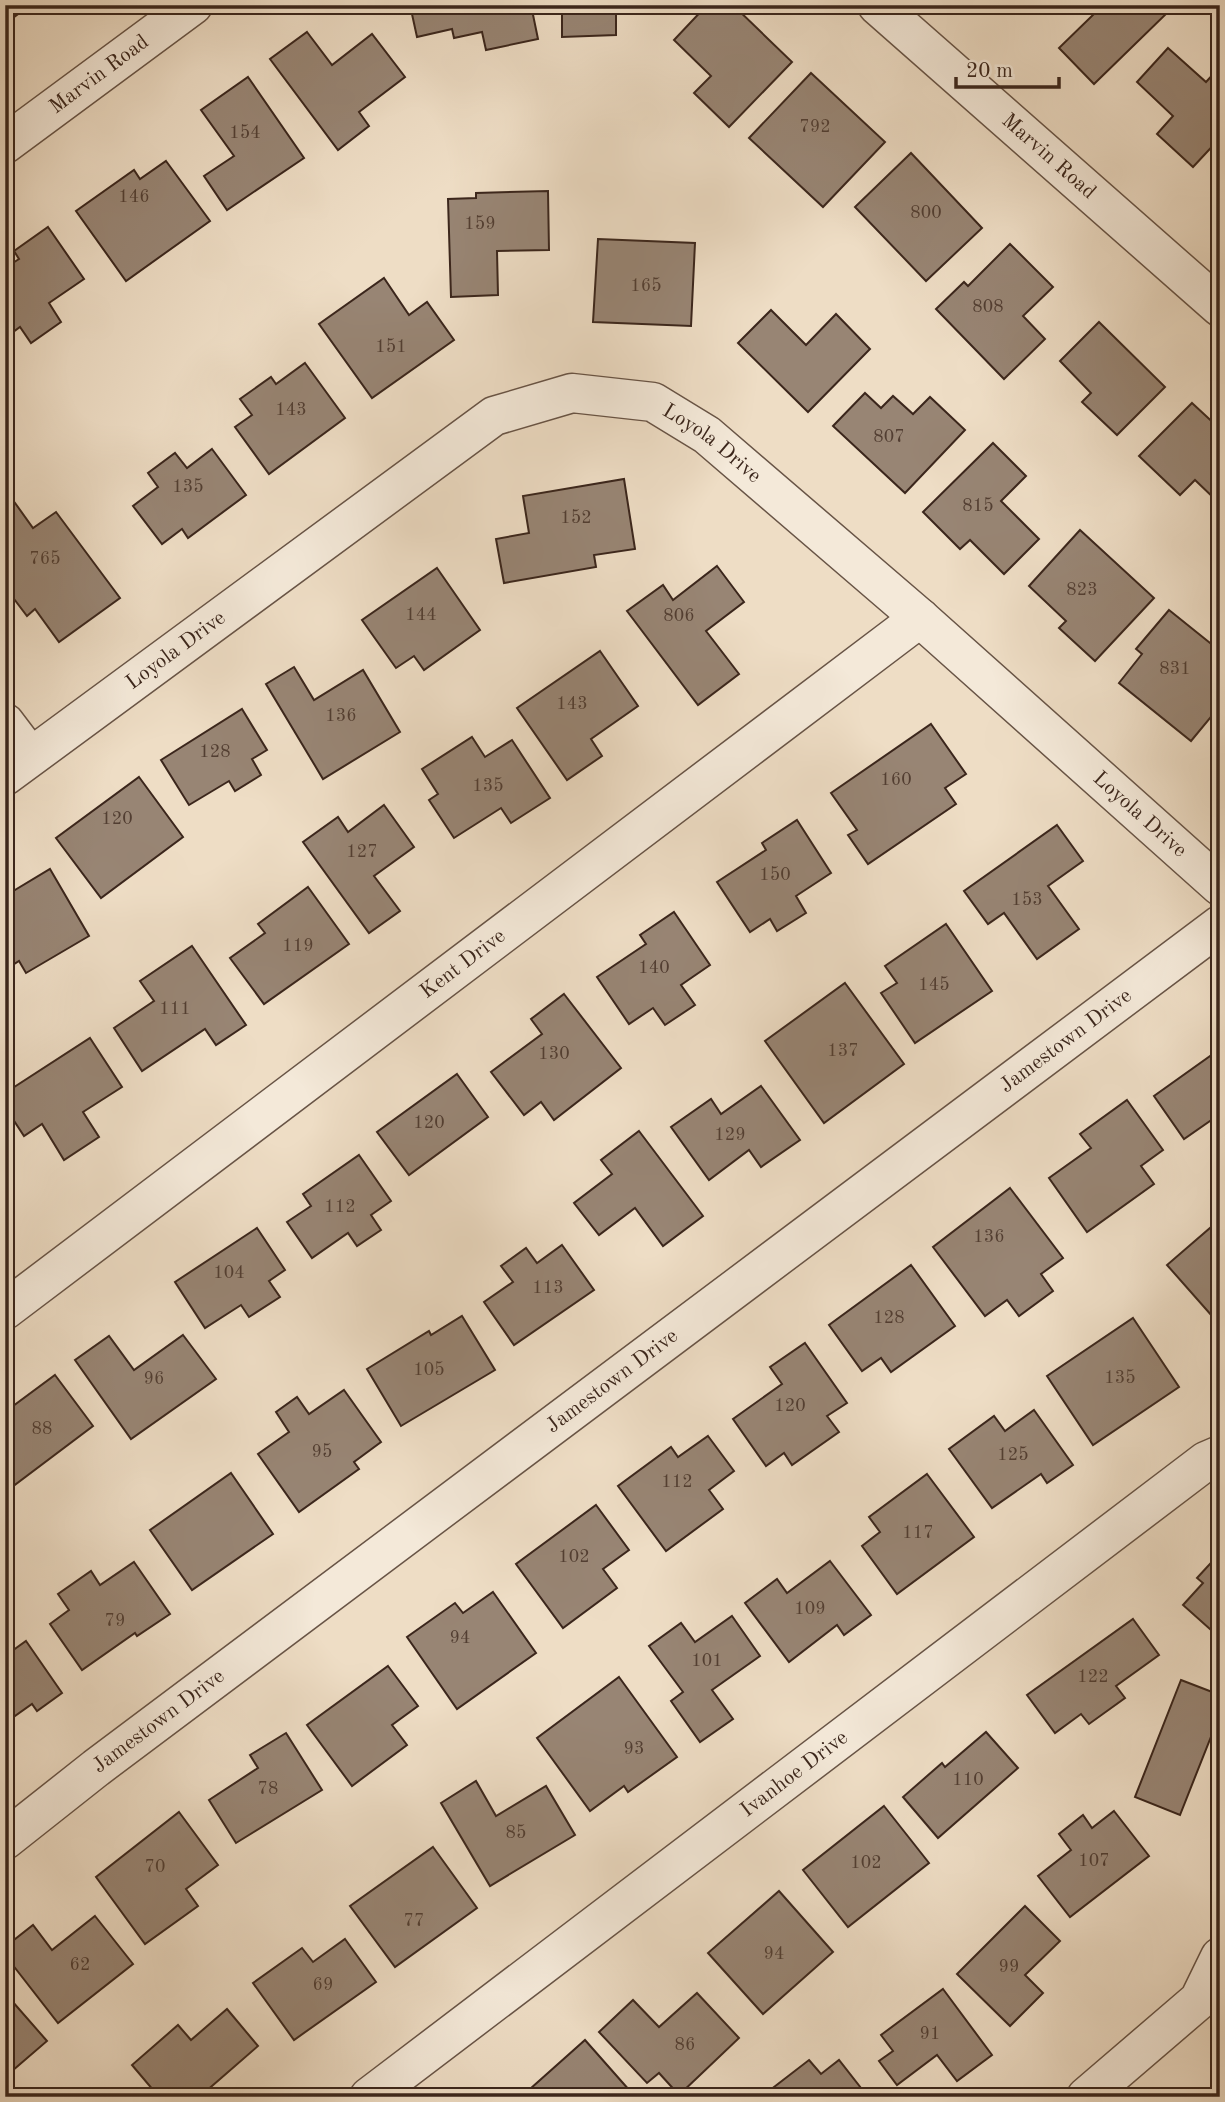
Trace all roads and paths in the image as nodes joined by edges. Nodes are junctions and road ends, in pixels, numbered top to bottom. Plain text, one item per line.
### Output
1 (193, 5) edge
2 (877, 5) edge
3 (5, 145) edge
4 (1220, 307) edge
5 (920, 618) junction
6 (5, 723) edge
7 (18, 766) edge
8 (1220, 886) edge
9 (1220, 925) edge
10 (5, 1311) edge
11 (1220, 1455) edge
12 (5, 1840) edge
13 (1220, 1957) edge
14 (1210, 2008) edge
15 (369, 2097) edge
16 (1086, 2097) edge

1 - 3 street, Marvin Road
2 - 4 street, Marvin Road
5 - 7 street, Loyola Drive
5 - 8 street, Loyola Drive
5 - 10 street, Kent Drive
6 - 7 street
9 - 12 street, Jamestown Drive
11 - 15 street, Ivanhoe Drive
13 - 14 street
14 - 16 street

